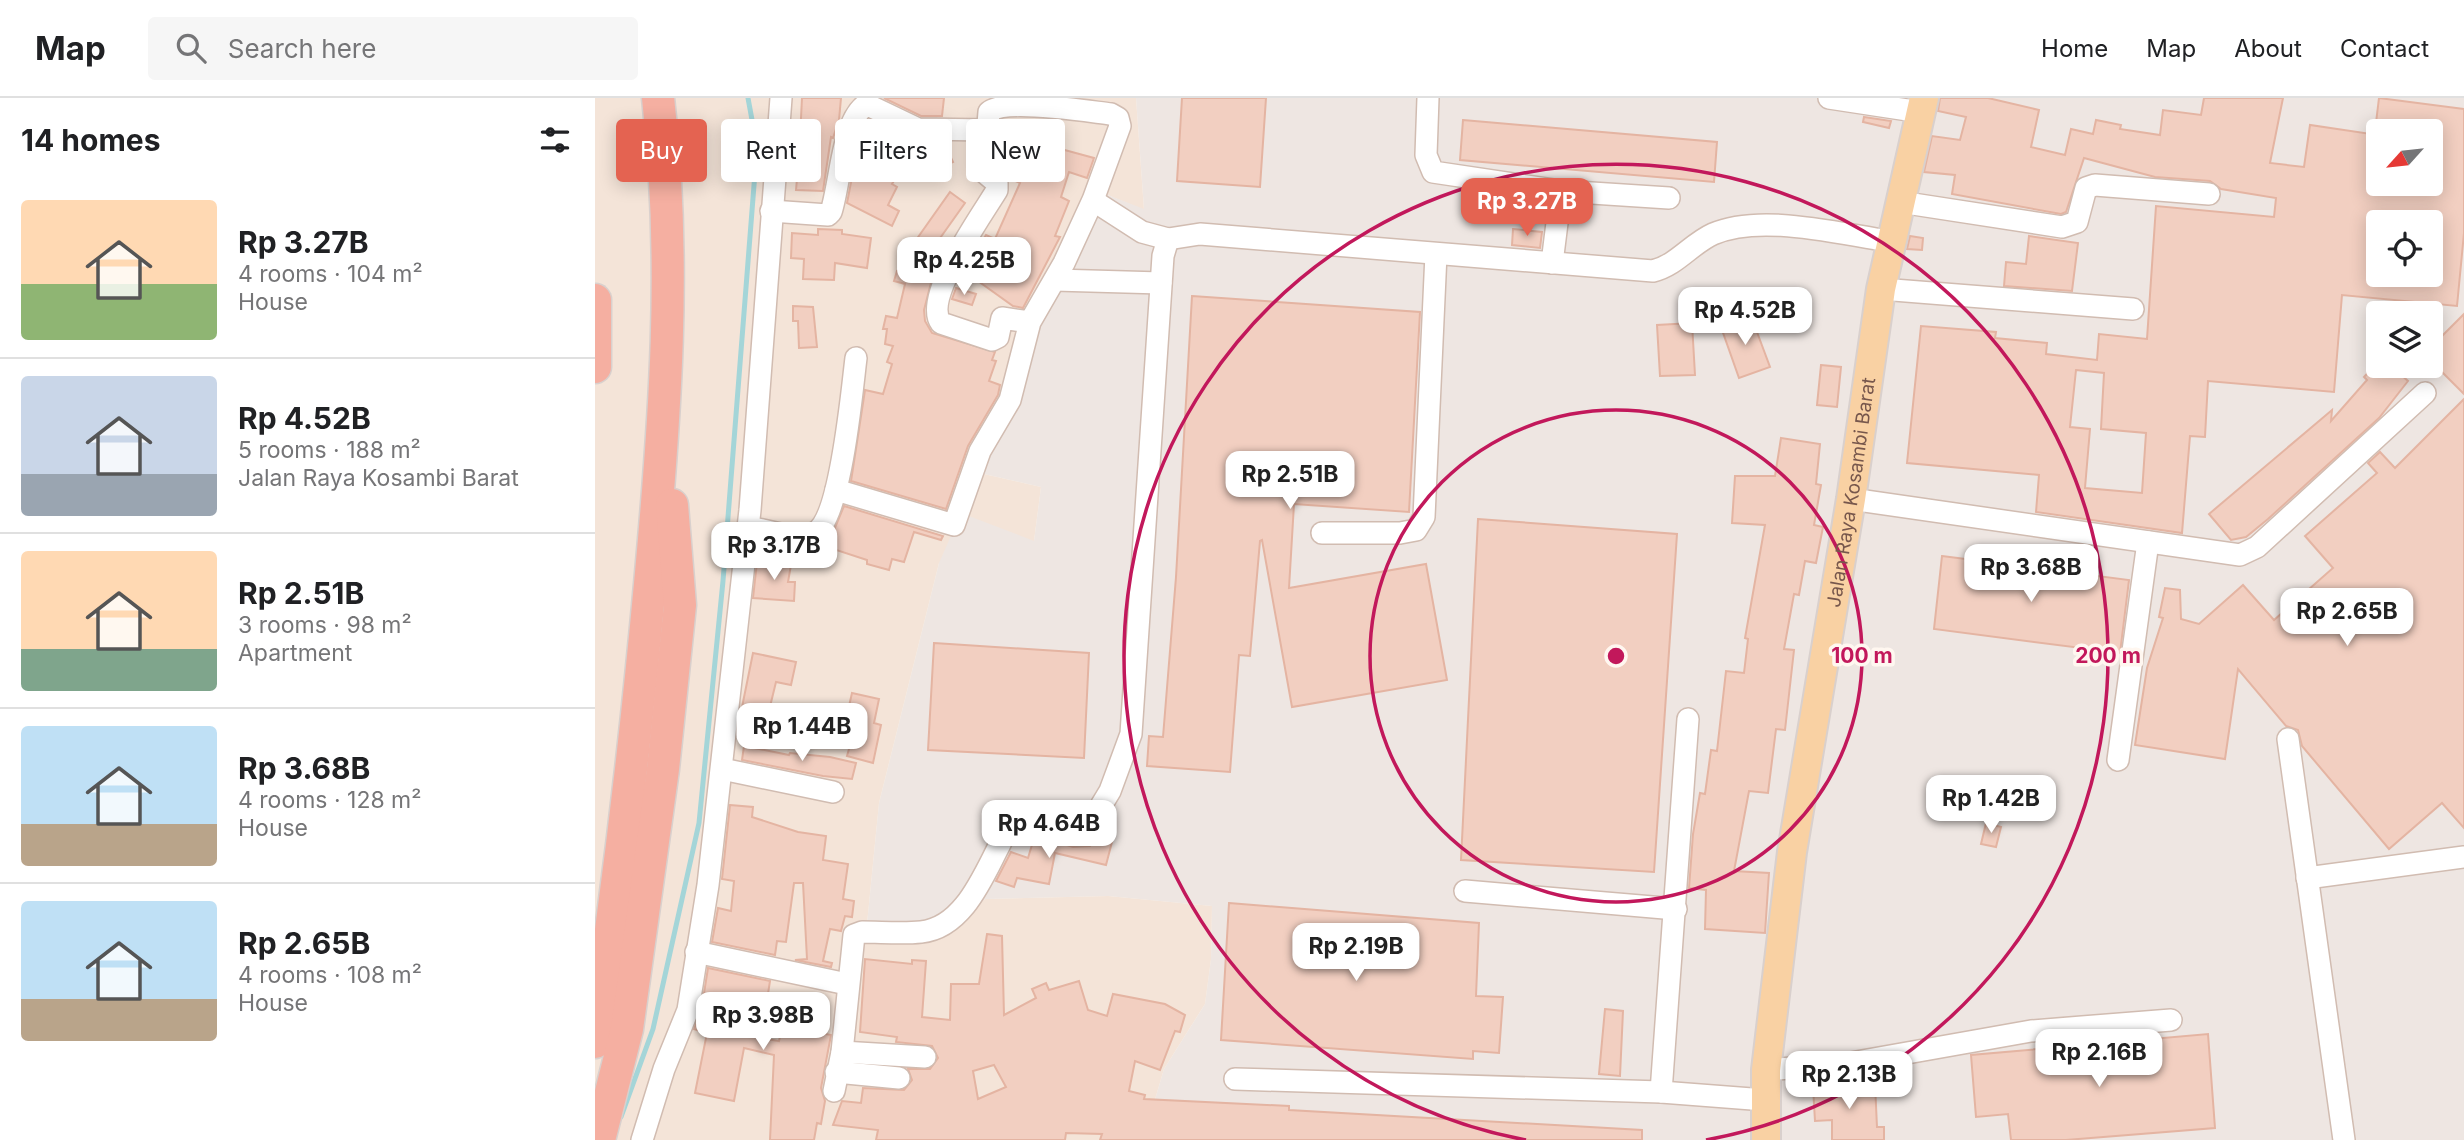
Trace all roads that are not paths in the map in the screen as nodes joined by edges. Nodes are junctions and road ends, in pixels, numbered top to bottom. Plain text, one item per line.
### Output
1 (658, 98) edge
2 (781, 98) edge
3 (1428, 98) edge
4 (1829, 98) edge
5 (1020, 100) edge
6 (1922, 105) edge
7 (989, 119) edge
8 (966, 130) edge
9 (996, 182) edge
10 (1561, 191) junction
11 (2209, 194) dead end
12 (1669, 198) dead end
13 (1900, 202) junction
14 (1097, 203) dead end
15 (771, 211) junction
16 (1168, 239) junction
17 (1890, 241) junction
18 (1436, 254) junction
19 (1552, 263) junction
20 (1055, 280) junction
21 (1161, 283) junction
22 (1881, 289) junction
23 (595, 300) edge
24 (2133, 309) dead end
25 (1030, 322) junction
26 (856, 358) dead end
27 (595, 367) edge
28 (2425, 393) dead end
29 (664, 405) junction
30 (836, 490) junction
31 (1851, 499) junction
32 (749, 527) junction
33 (1322, 533) dead end
34 (2148, 542) junction
35 (1688, 719) dead end
36 (2288, 739) dead end
37 (2118, 760) dead end
38 (722, 769) junction
39 (833, 792) dead end
40 (2464, 857) edge
41 (2307, 878) junction
42 (1465, 891) dead end
43 (1676, 909) junction
44 (696, 952) junction
45 (848, 984) junction
46 (2171, 1020) dead end
47 (595, 1042) edge
48 (925, 1057) dead end
49 (1766, 1070) junction
50 (837, 1072) junction
51 (899, 1078) dead end
52 (1235, 1079) dead end
53 (1661, 1092) junction
54 (1765, 1100) junction
55 (599, 1140) edge
56 (642, 1140) edge
57 (1766, 1140) edge
58 (2344, 1140) edge

1 - 29 highway
2 - 15 street
3 - 10 street
4 - 6 street
5 - 7 street
5 - 20 street
6 - 13 main road, Jalan Raya Kosambi Barat
8 - 15 street
9 - 25 street
10 - 12 street
10 - 19 street
11 - 13 street
13 - 17 main road, Jalan Raya Kosambi Barat
14 - 16 street
15 - 32 street
16 - 18 street
16 - 21 street
17 - 19 street
17 - 22 main road, Jalan Raya Kosambi Barat
18 - 19 street
18 - 33 street
20 - 21 street
20 - 25 street
21 - 45 street
22 - 24 street
22 - 31 main road, Jalan Raya Kosambi Barat
23 - 27 highway
25 - 30 street
26 - 30 street
28 - 34 street
29 - 47 highway
29 - 55 highway
30 - 32 street
31 - 34 street
31 - 49 main road, Jalan Raya Kosambi Barat
32 - 38 street
34 - 37 street
35 - 43 street
36 - 41 street
38 - 39 street
38 - 44 street
40 - 41 street
41 - 58 street
42 - 43 street
43 - 53 street
44 - 45 street
44 - 56 street
45 - 50 street
46 - 49 street
48 - 50 street
49 - 54 main road, Jalan Raya Kosambi Barat
50 - 51 street
52 - 53 street
53 - 54 street
54 - 57 main road, Jalan Raya Kosambi Barat

